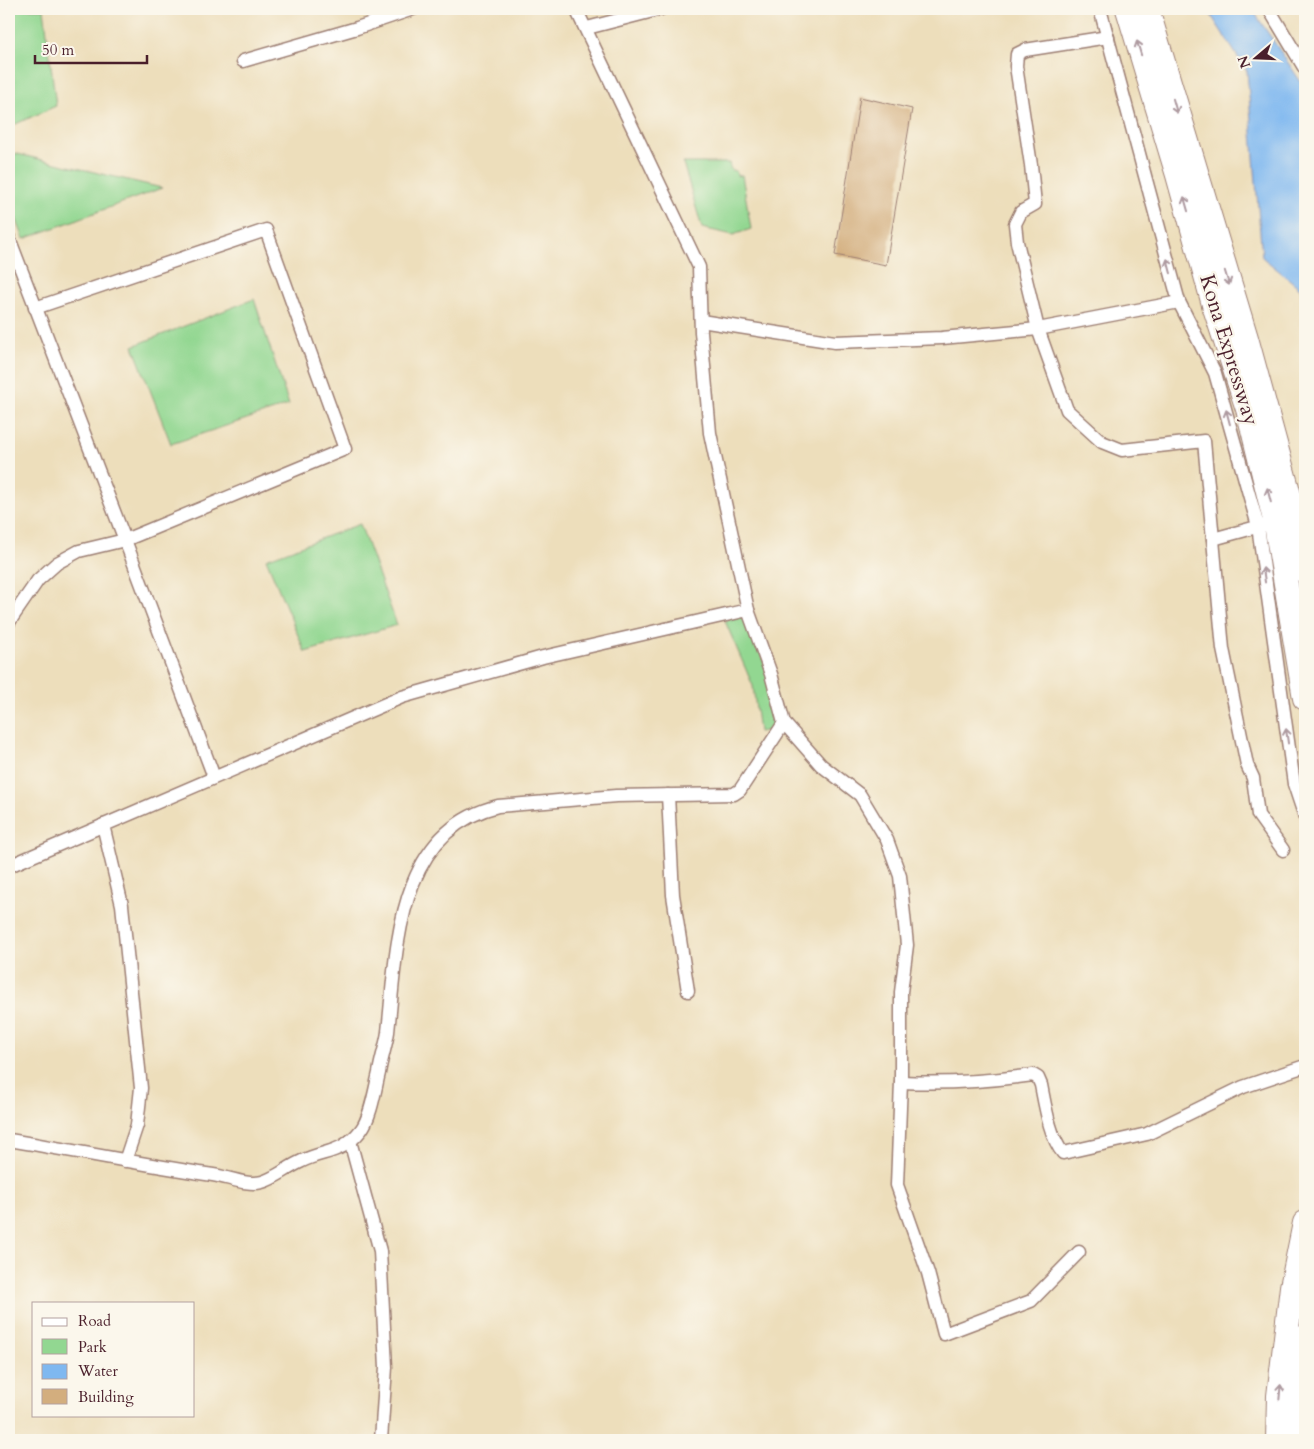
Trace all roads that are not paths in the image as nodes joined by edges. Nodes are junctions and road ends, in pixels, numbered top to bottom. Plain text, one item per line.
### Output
1 (413, 9) edge
2 (576, 9) edge
3 (661, 9) edge
4 (1100, 9) edge
5 (1128, 9) edge
6 (1147, 9) edge
7 (1269, 9) edge
8 (587, 28) junction
9 (1108, 37) junction
10 (243, 61) dead end
11 (1305, 69) edge
12 (9, 238) edge
13 (1178, 302) junction
14 (35, 308) junction
15 (701, 321) junction
16 (1038, 330) junction
17 (1283, 521) edge
18 (1213, 539) junction
19 (125, 540) junction
20 (1305, 571) edge
21 (748, 610) junction
22 (9, 622) edge
23 (1305, 698) edge
24 (784, 723) junction
25 (214, 778) junction
26 (668, 795) junction
27 (1305, 817) edge
28 (103, 826) junction
29 (1283, 850) dead end
30 (9, 866) edge
31 (688, 991) dead end
32 (1305, 1066) edge
33 (901, 1082) junction
34 (9, 1140) edge
35 (350, 1141) junction
36 (125, 1160) junction
37 (1305, 1223) edge
38 (1079, 1252) dead end
39 (1299, 1288) edge
40 (1305, 1337) edge
41 (381, 1440) edge
42 (1278, 1440) edge
43 (1296, 1440) edge

1 - 10 street
2 - 8 street
3 - 8 street
4 - 9 street
17 -> 5 highway, Kona Expressway
6 -> 17 highway, Kona Expressway
7 - 11 street
8 - 15 street
13 -> 9 street
9 - 16 street
12 - 14 street
13 - 16 street
17 -> 13 street
14 - 19 street
14 - 19 street
15 - 16 street
15 - 21 street
16 - 18 street
17 - 18 street
17 - 20 highway, Kona Expressway
17 - 23 highway, Kona Expressway
27 -> 17 street
18 - 29 street
19 - 22 street
19 - 25 street
21 - 24 street
21 - 25 street
24 - 26 street
24 - 33 street
25 - 28 street
26 - 31 street
26 - 35 street
28 - 30 street
28 - 36 street
32 - 33 street
33 - 38 street
34 - 36 street
35 - 36 street
35 - 41 street
37 - 39 highway
42 -> 39 highway
40 - 43 highway

